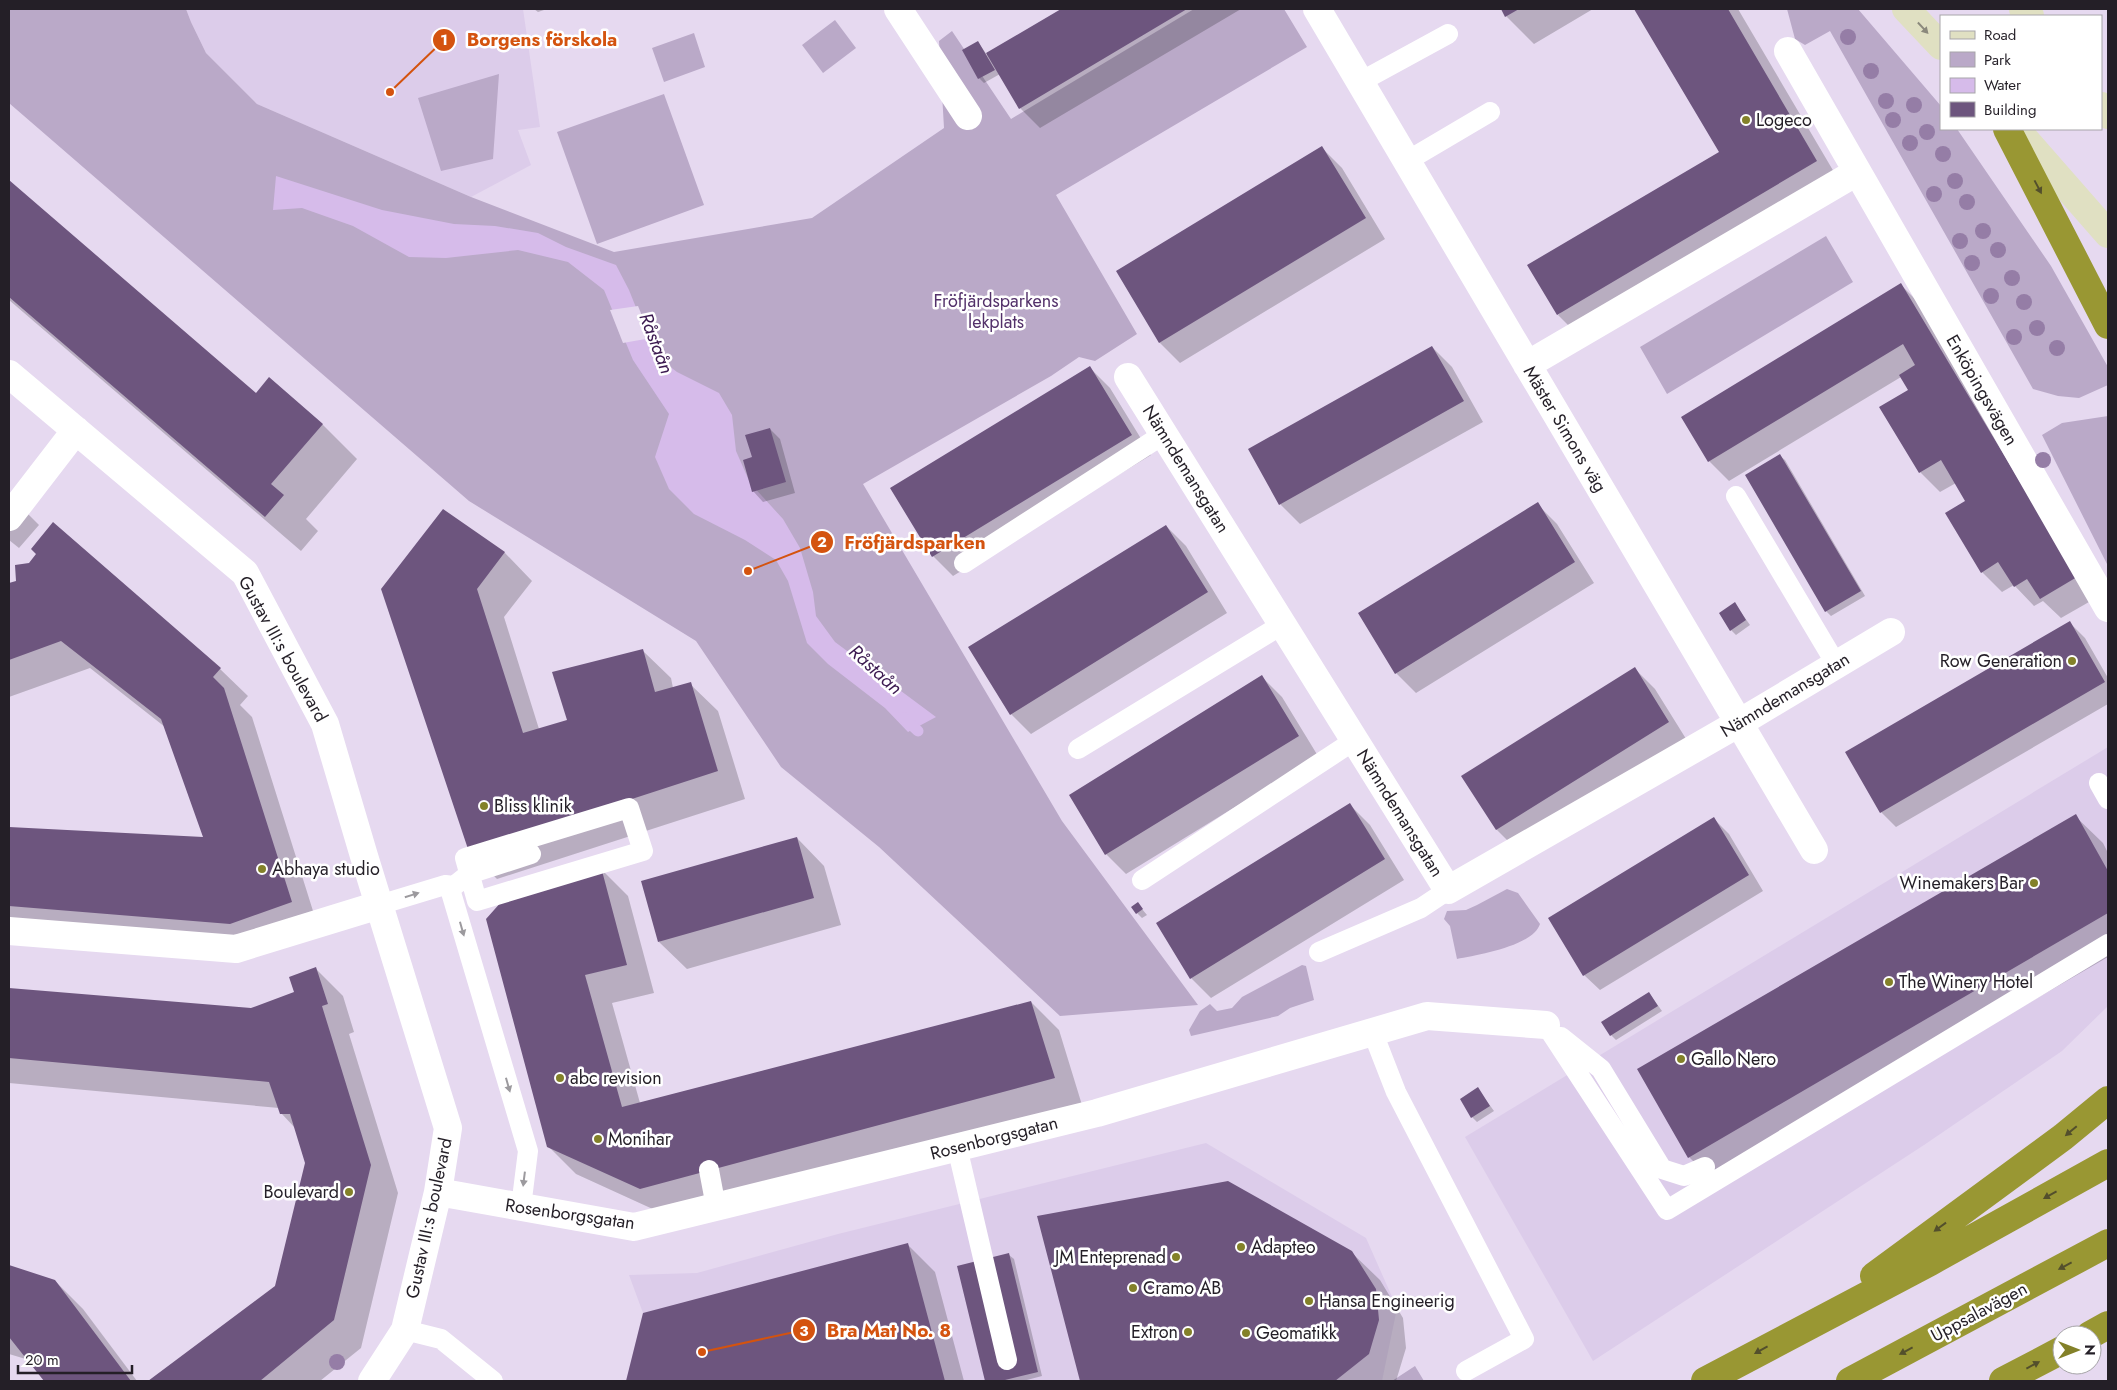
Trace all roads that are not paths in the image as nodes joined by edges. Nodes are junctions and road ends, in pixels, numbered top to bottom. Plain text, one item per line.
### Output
1 (898, 9) edge
2 (1317, 9) edge
3 (1906, 9) edge
4 (1448, 34) dead end
5 (1940, 45) edge
6 (1788, 51) dead end
7 (1360, 82) junction
8 (1490, 112) dead end
9 (968, 116) dead end
10 (2008, 130) edge
11 (2017, 130) edge
12 (1407, 161) junction
13 (1857, 172) junction
14 (2108, 234) edge
15 (2108, 325) edge
16 (1527, 365) junction
17 (9, 374) edge
18 (1128, 377) dead end
19 (76, 430) junction
20 (1164, 434) junction
21 (1736, 496) dead end
22 (9, 517) edge
23 (964, 563) dead end
24 (2108, 608) edge
25 (1283, 624) junction
26 (1891, 632) dead end
27 (1836, 664) junction
28 (1739, 723) junction
29 (1355, 740) junction
30 (1078, 749) dead end
31 (1814, 850) dead end
32 (531, 854) dead end
33 (469, 874) junction
34 (1142, 880) dead end
35 (445, 885) junction
36 (1448, 890) junction
37 (379, 905) junction
38 (9, 932) edge
39 (2108, 944) edge
40 (1319, 952) dead end
41 (1546, 1025) junction
42 (1373, 1033) junction
43 (2108, 1100) edge
44 (957, 1147) junction
45 (2108, 1163) edge
46 (1705, 1167) dead end
47 (709, 1170) dead end
48 (438, 1192) junction
49 (521, 1207) junction
50 (716, 1207) junction
51 (2108, 1243) edge
52 (1804, 1327) junction
53 (405, 1330) junction
54 (2052, 1355) edge
55 (1007, 1360) dead end
56 (1466, 1371) dead end
57 (372, 1381) edge
58 (493, 1381) edge
59 (1705, 1381) edge
60 (1850, 1381) edge
61 (2003, 1381) edge

1 - 9 street
2 - 7 street, Mäster Simons väg
3 -> 5 main road
4 - 7 lane
6 - 13 street, Enköpingsvägen
7 - 12 street, Mäster Simons väg
8 - 12 lane
10 -> 15 highway
11 - 14 main road
12 - 16 street, Mäster Simons väg
13 - 16 street
13 - 24 street, Enköpingsvägen
16 - 28 street, Mäster Simons väg
17 - 19 street, Gustav III:s boulevard
18 - 20 street, Nämndemansgatan
19 - 22 street
19 - 37 street, Gustav III:s boulevard
20 - 23 lane
20 - 25 street, Nämndemansgatan
21 - 27 lane
25 - 29 street, Nämndemansgatan
25 - 30 lane
26 - 27 street, Nämndemansgatan
27 - 28 street, Nämndemansgatan
28 - 31 street, Mäster Simons väg
28 - 36 street, Nämndemansgatan
29 - 34 lane
29 - 36 street, Nämndemansgatan
32 - 33 lane
33 - 33 lane
33 - 35 lane
37 -> 35 lane
35 -> 49 lane
36 - 40 lane
37 - 38 street
37 - 48 street, Gustav III:s boulevard
39 - 41 lane
41 - 42 street, Rosenborgsgatan
41 - 46 lane
42 - 44 street, Rosenborgsgatan
42 - 56 lane
43 -> 52 highway
44 - 50 street, Rosenborgsgatan
44 - 55 lane
45 -> 52 highway
47 - 50 lane
48 - 49 street, Rosenborgsgatan
48 - 53 street, Gustav III:s boulevard
49 - 50 street, Rosenborgsgatan
51 -> 60 highway, Uppsalavägen
52 -> 59 highway
53 - 57 street, Gustav III:s boulevard
53 - 58 lane
61 -> 54 highway

